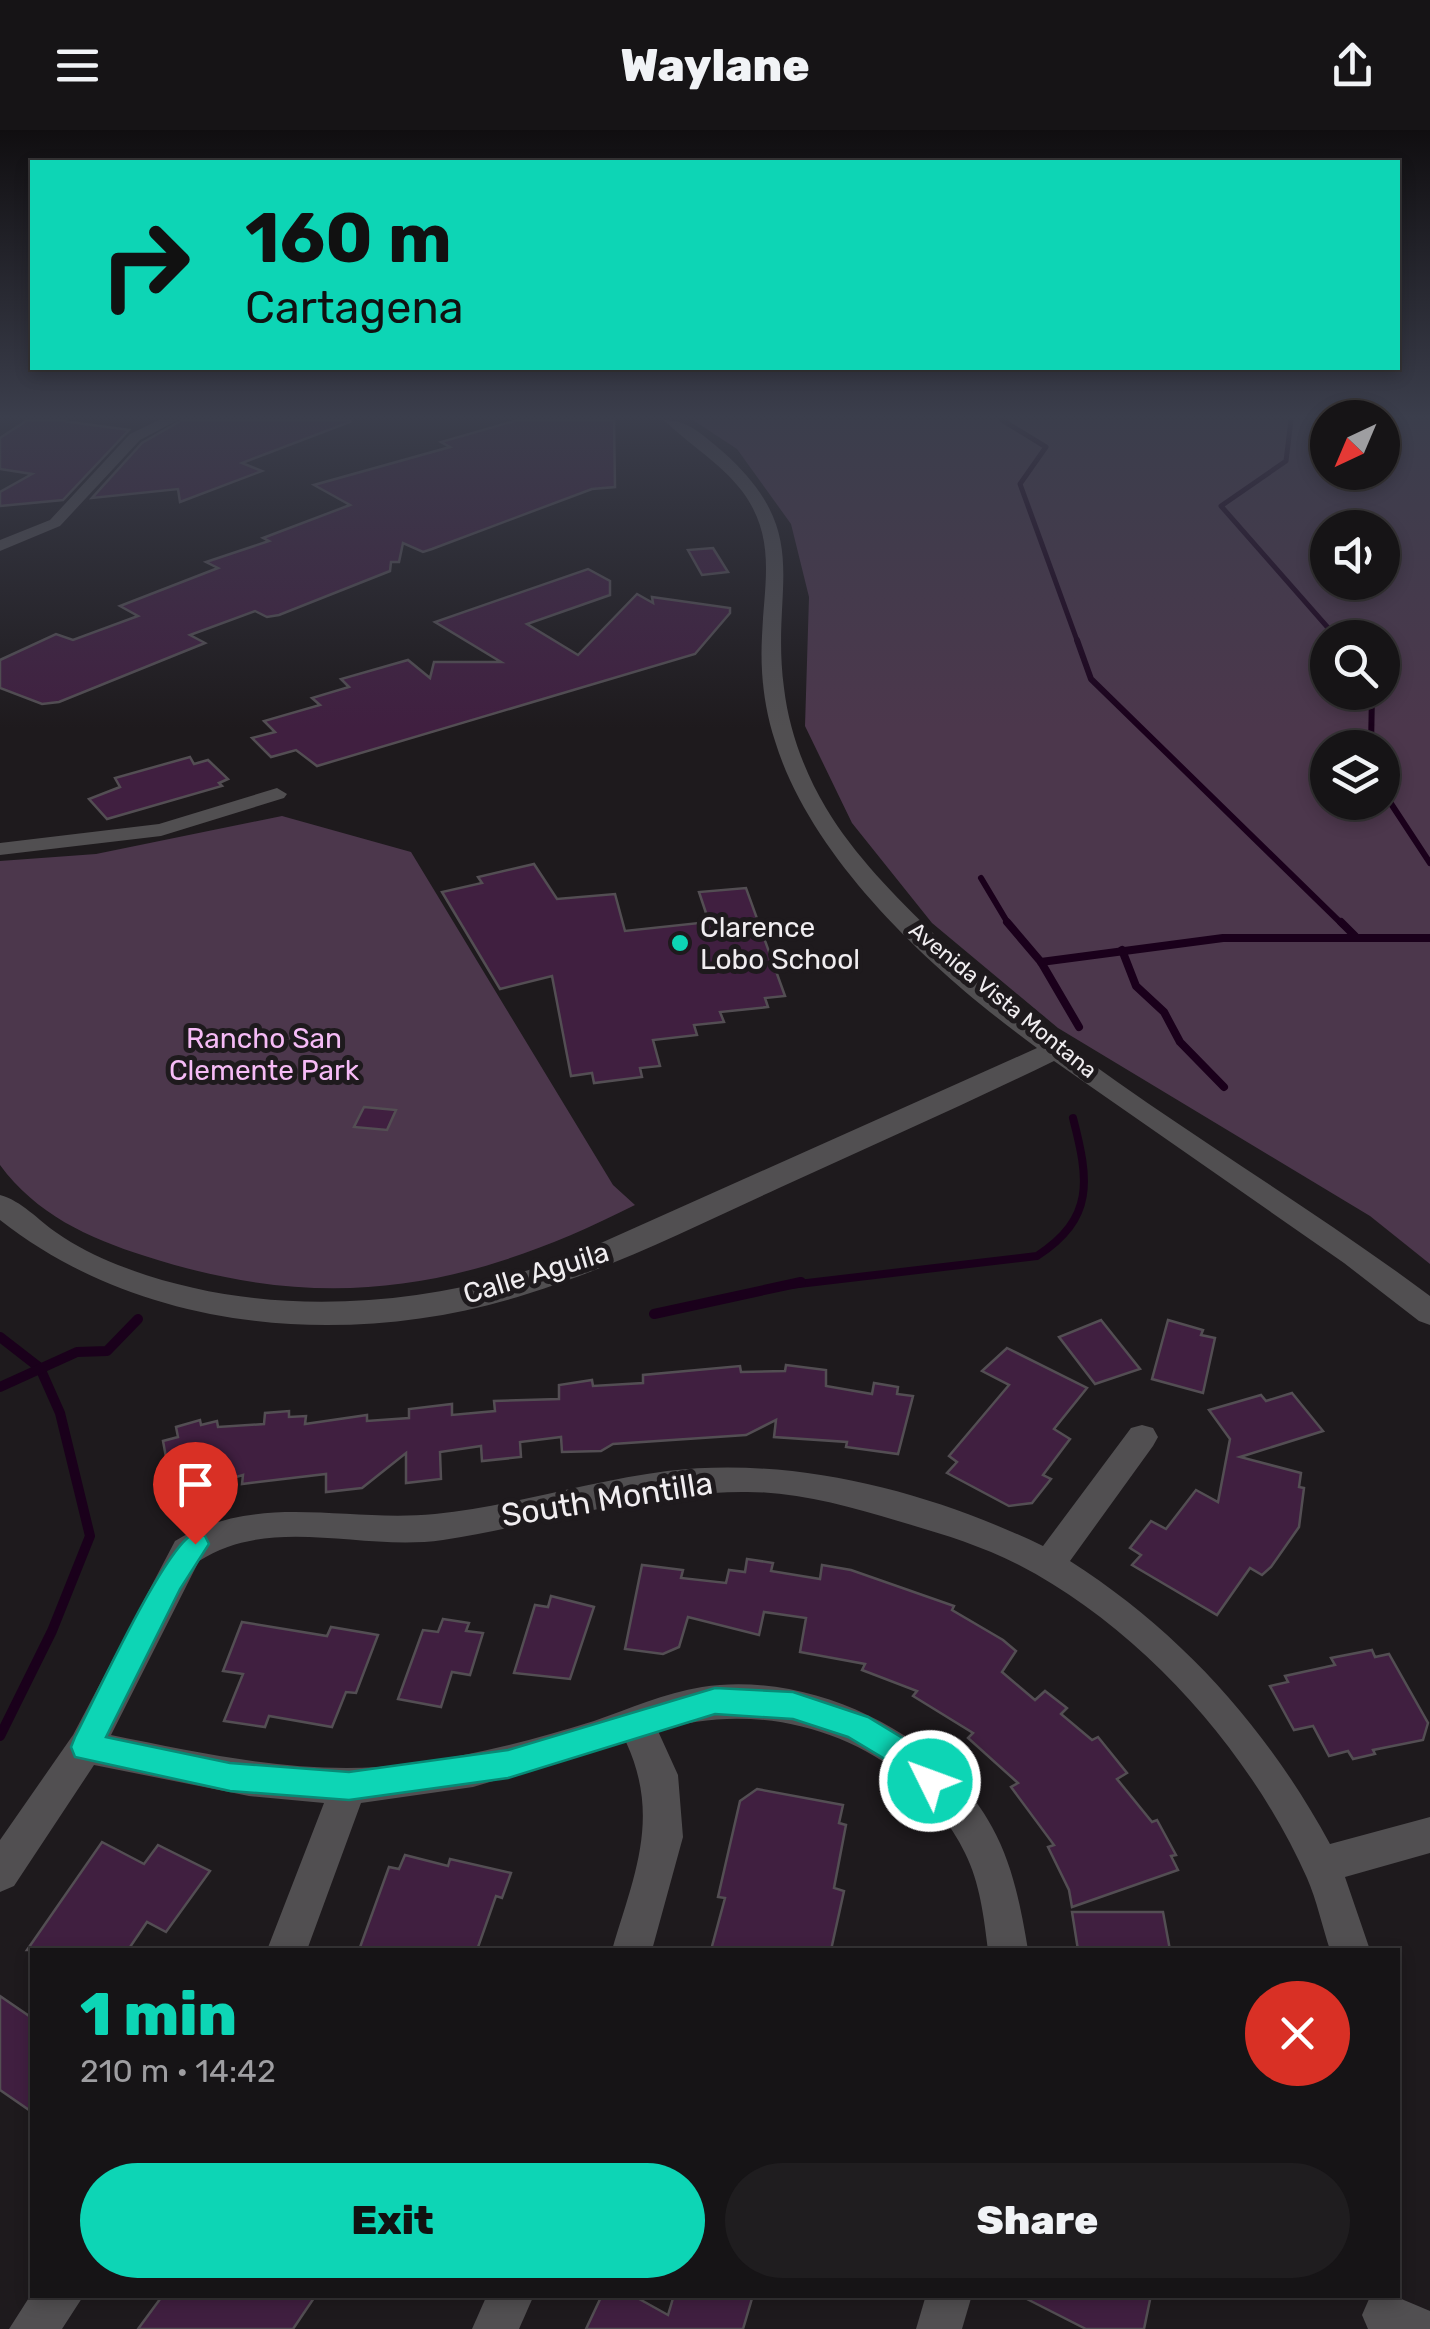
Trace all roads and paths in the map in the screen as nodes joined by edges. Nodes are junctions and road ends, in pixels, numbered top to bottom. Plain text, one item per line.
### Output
1 (56, 523) edge
2 (766, 523) edge
3 (0, 546) edge
4 (278, 794) dead end
5 (0, 849) edge
6 (1056, 1049) junction
7 (0, 1205) edge
8 (1430, 1312) edge
9 (1142, 1437) dead end
10 (1048, 1565) junction
11 (636, 1724) junction
12 (86, 1747) junction
13 (349, 1786) junction
14 (1430, 1836) edge
15 (1320, 1864) junction
16 (0, 1873) edge
17 (288, 1948) edge
18 (633, 1948) edge
19 (1008, 1948) edge
20 (1349, 1948) edge
21 (58, 2298) edge
22 (510, 2298) edge
23 (948, 2298) edge
24 (32, 2329) edge
25 (495, 2329) edge
26 (939, 2329) edge

1 - 3 street
2 - 6 street, Avenida Vista Montana
4 - 5 street
6 - 7 street, Calle Aguila
6 - 8 street, Avenida Vista Montana
9 - 10 street
10 - 12 street, South Montilla
10 - 15 street, South Montilla
11 - 13 street
11 - 18 street
11 - 19 street
12 - 13 street
12 - 16 street
13 - 17 street
14 - 15 street
15 - 20 street, South Montilla
21 - 24 street
22 - 25 street
23 - 26 street

